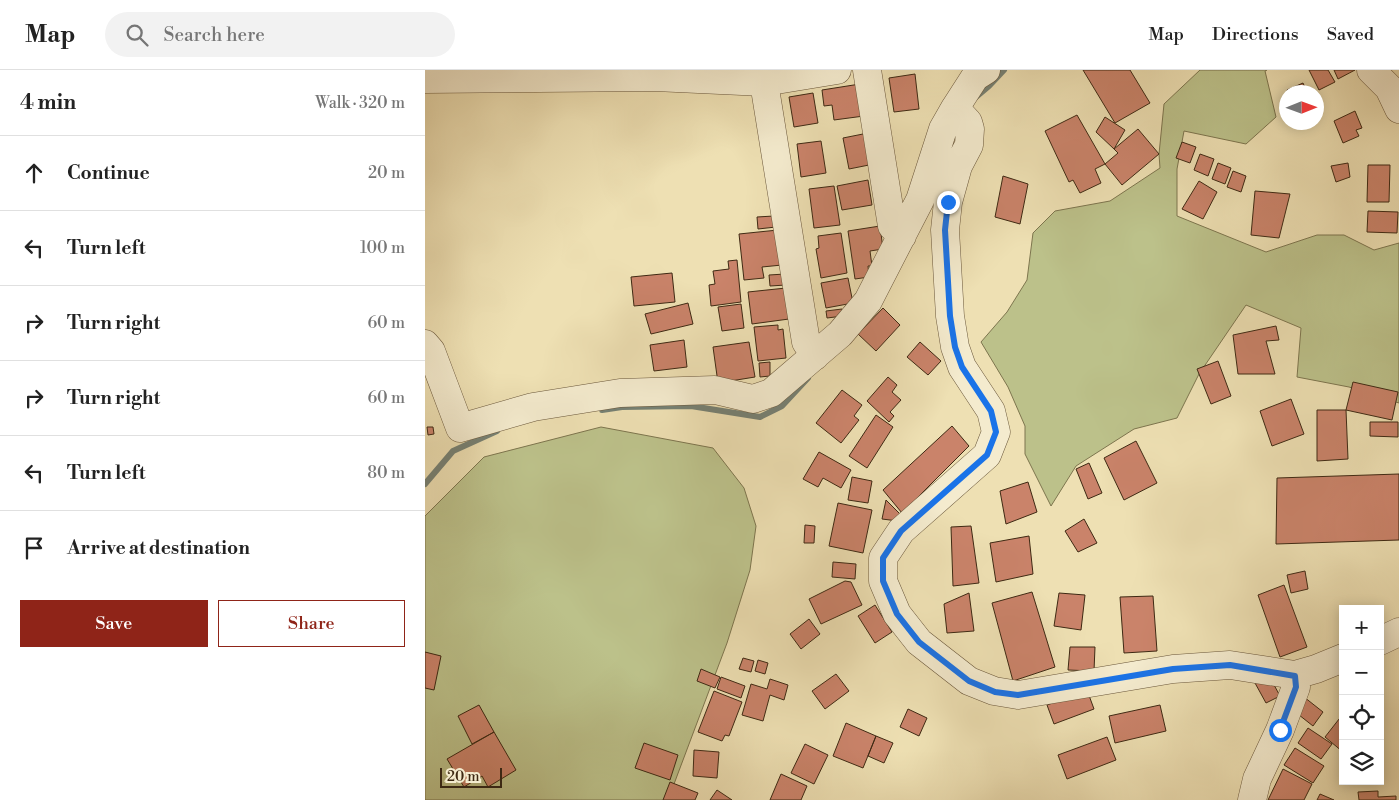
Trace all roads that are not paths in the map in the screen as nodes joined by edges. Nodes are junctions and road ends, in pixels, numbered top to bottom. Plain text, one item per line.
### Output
1 (837, 70) edge
2 (867, 70) edge
3 (986, 70) edge
4 (655, 73) edge
5 (456, 74) edge
6 (551, 74) edge
7 (763, 76) edge
8 (425, 79) edge
9 (961, 114) junction
10 (902, 236) junction
11 (425, 344) edge
12 (815, 356) junction
13 (1399, 632) edge
14 (1384, 639) edge
15 (1339, 660) edge
16 (1295, 676) junction
17 (1252, 800) edge

1 - 7 street
2 - 10 street
3 - 9 street
4 - 6 street
4 - 7 street
5 - 6 street
5 - 8 street
7 - 12 street
9 - 10 street
9 - 16 street
10 - 12 street
11 - 12 street
13 - 14 street
15 - 16 street
16 - 17 street

